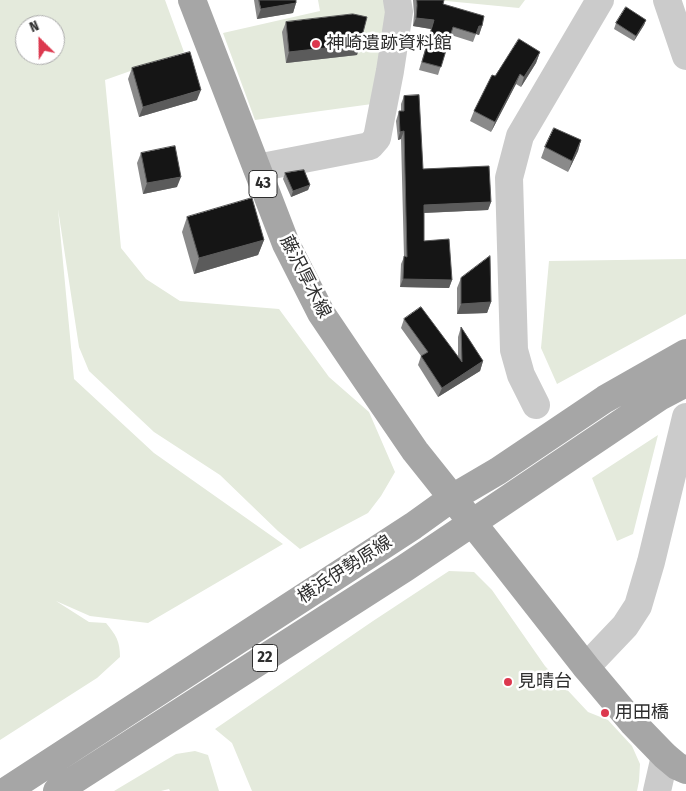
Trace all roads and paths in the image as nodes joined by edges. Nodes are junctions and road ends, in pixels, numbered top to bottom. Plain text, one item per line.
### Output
1 (192, 0) edge
2 (397, 0) edge
3 (600, 0) edge
4 (667, 0) edge
5 (686, 56) edge
6 (257, 168) junction
7 (677, 358) edge
8 (686, 383) edge
9 (536, 405) dead end
10 (686, 417) edge
11 (452, 498) junction
12 (473, 523) junction
13 (586, 667) junction
14 (674, 762) edge
15 (6, 791) edge
16 (57, 791) edge
17 (658, 791) edge

1 - 6 main road, 藤沢厚木線 / 43
2 - 6 street
3 - 9 street
4 - 5 street
6 - 11 main road, 藤沢厚木線 / 43
7 - 11 main road, 横浜伊勢原線 / 22
8 - 12 main road, 横浜伊勢原線 / 22
10 - 13 street
11 - 12 main road, 藤沢厚木線 / 43
11 - 15 main road, 横浜伊勢原線 / 22
12 - 13 main road
12 - 16 main road, 横浜伊勢原線 / 22
13 - 14 main road
14 - 17 street

